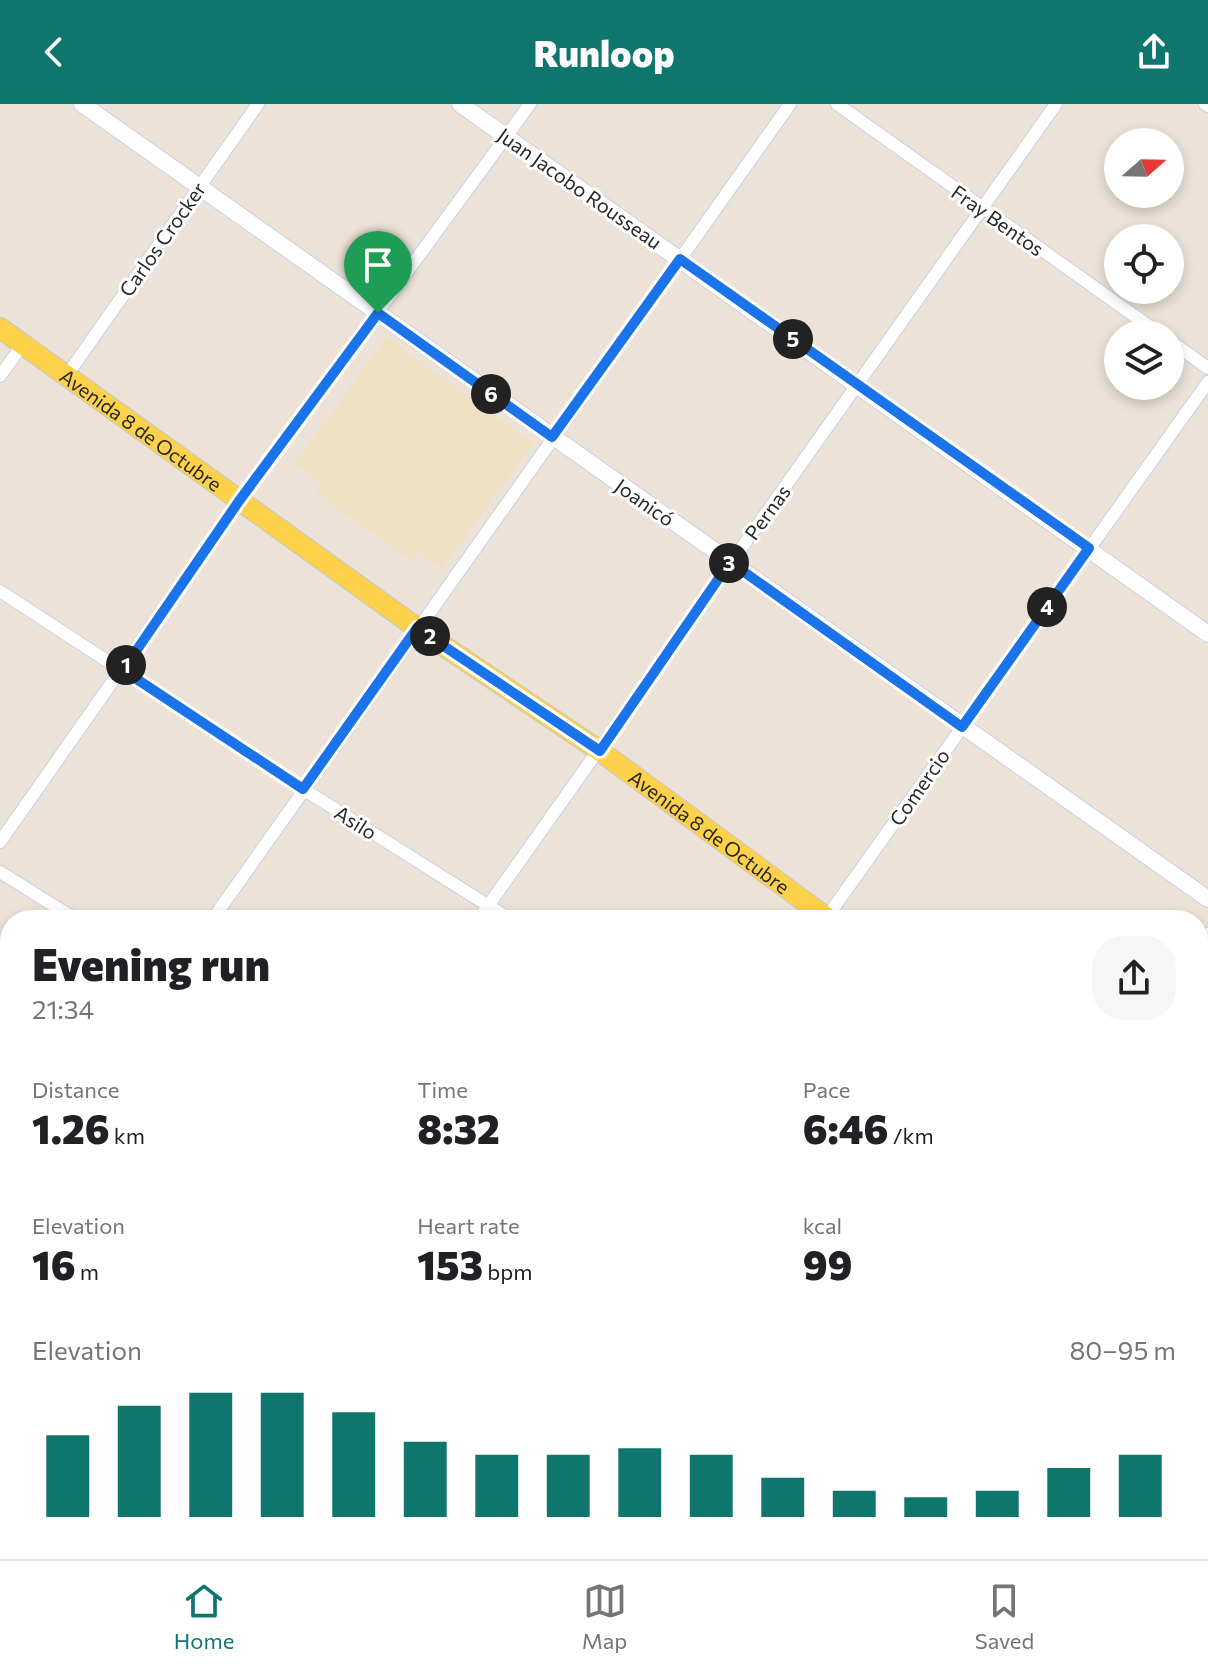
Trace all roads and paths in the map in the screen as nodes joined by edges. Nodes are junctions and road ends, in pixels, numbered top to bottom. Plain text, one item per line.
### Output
1 (82, 104) edge
2 (258, 104) edge
3 (460, 104) edge
4 (530, 104) edge
5 (790, 104) edge
6 (837, 104) edge
7 (1056, 104) edge
8 (507, 137) junction
9 (200, 185) junction
10 (982, 209) junction
11 (680, 259) junction
12 (378, 313) junction
13 (1140, 320) edge
14 (0, 328) edge
15 (23, 344) junction
16 (1184, 351) edge
17 (1208, 368) edge
18 (67, 375) junction
19 (0, 376) edge
20 (1208, 382) edge
21 (859, 386) junction
22 (552, 437) junction
23 (239, 501) junction
24 (1089, 548) junction
25 (730, 562) junction
26 (0, 591) edge
27 (417, 628) junction
28 (1208, 634) edge
29 (123, 670) junction
30 (962, 727) junction
31 (600, 751) junction
32 (303, 789) junction
33 (0, 842) edge
34 (0, 872) edge
35 (1208, 899) edge
36 (489, 905) junction
37 (61, 910) edge
38 (219, 910) edge
39 (485, 910) edge
40 (496, 910) edge
41 (815, 910) edge
42 (833, 910) edge

1 - 9 street, Joanicó
2 - 9 street, Carlos Crocker
3 - 8 street, Juan Jacobo Rousseau
4 - 8 street
5 - 11 street
6 - 10 street, Fray Bentos
7 - 10 street, Pernas
8 - 11 street, Juan Jacobo Rousseau
8 - 12 street
9 - 12 street, Joanicó
9 - 18 street, Carlos Crocker
10 - 13 street, Fray Bentos
10 - 21 street, Pernas
11 - 21 street, Juan Jacobo Rousseau
11 - 22 street
12 - 22 street, Joanicó
12 - 23 street
14 - 15 main road, Avenida 8 de Octubre
15 - 18 main road, Avenida 8 de Octubre
15 - 19 street
16 - 17 street
18 - 23 main road, Avenida 8 de Octubre
20 - 24 street, Comercio
21 - 24 street, Juan Jacobo Rousseau
21 - 25 street, Pernas
22 - 25 street, Joanicó
22 - 27 street
23 - 27 main road, Avenida 8 de Octubre
23 - 29 street
24 - 28 street, Juan Jacobo Rousseau
24 - 30 street, Comercio
25 - 30 street, Joanicó
25 - 31 street, Pernas
26 - 29 street, Asilo
27 - 31 main road, Avenida 8 de Octubre
27 - 32 street
29 - 32 street, Asilo
29 - 33 street
30 - 35 street, Joanicó
30 - 42 street, Comercio
31 - 36 street, Pernas
31 - 41 main road, Avenida 8 de Octubre
32 - 36 street, Asilo
32 - 38 street
34 - 37 street
36 - 39 street, Pernas
36 - 40 street, Asilo

